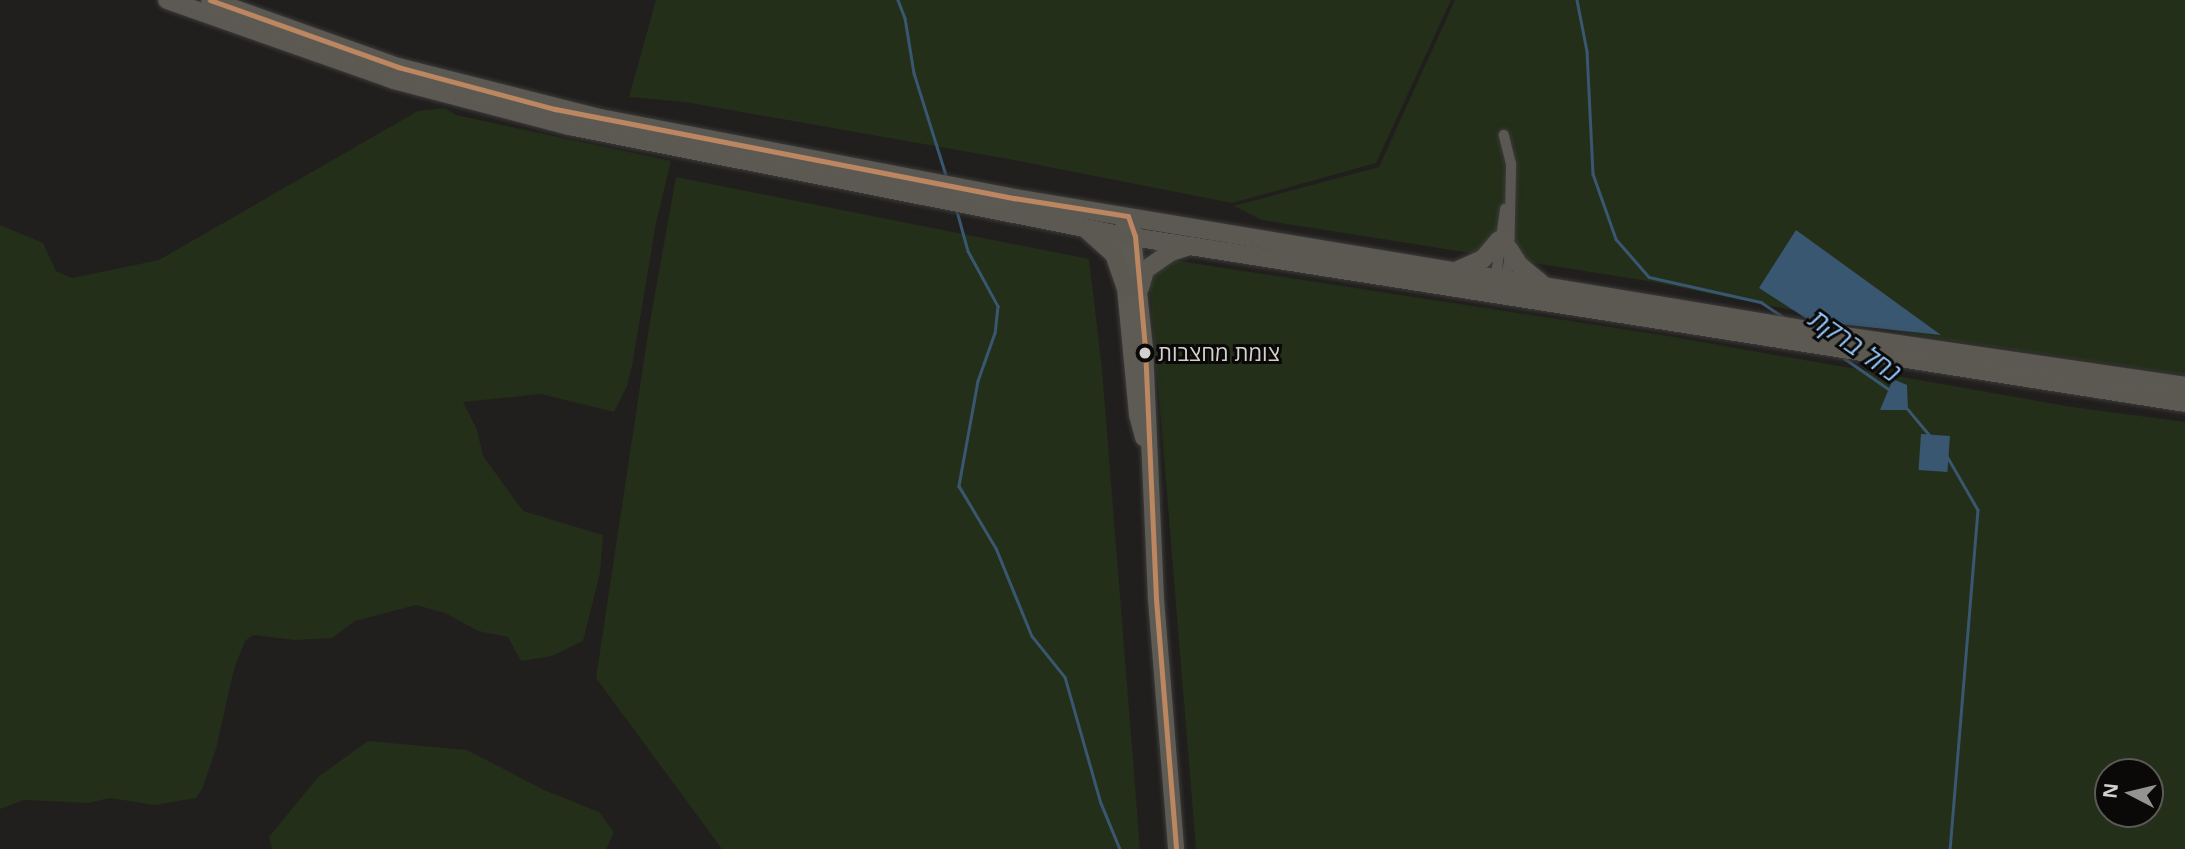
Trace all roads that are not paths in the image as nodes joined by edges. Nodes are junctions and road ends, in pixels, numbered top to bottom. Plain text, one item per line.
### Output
1 (167, 0) edge
2 (209, 0) edge
3 (1504, 135) dead end
4 (1128, 216) junction
5 (1078, 225) junction
6 (1128, 235) junction
7 (1504, 245) junction
8 (1192, 246) junction
9 (1456, 271) junction
10 (1500, 278) junction
11 (1544, 285) junction
12 (1133, 288) junction
13 (1497, 296) junction
14 (2185, 386) edge
15 (2185, 403) edge
16 (1177, 849) edge

1 - 5 main road
2 - 4 main road
3 - 7 street
4 - 6 main road
4 - 9 main road
5 - 6 main road
5 - 12 main road
6 - 8 main road
6 - 12 main road
7 - 9 main road
7 - 10 street
7 - 11 main road
8 - 12 main road
8 - 13 main road
9 - 10 main road
10 - 11 main road
10 - 13 street
11 - 14 main road
12 - 16 main road
13 - 15 main road

